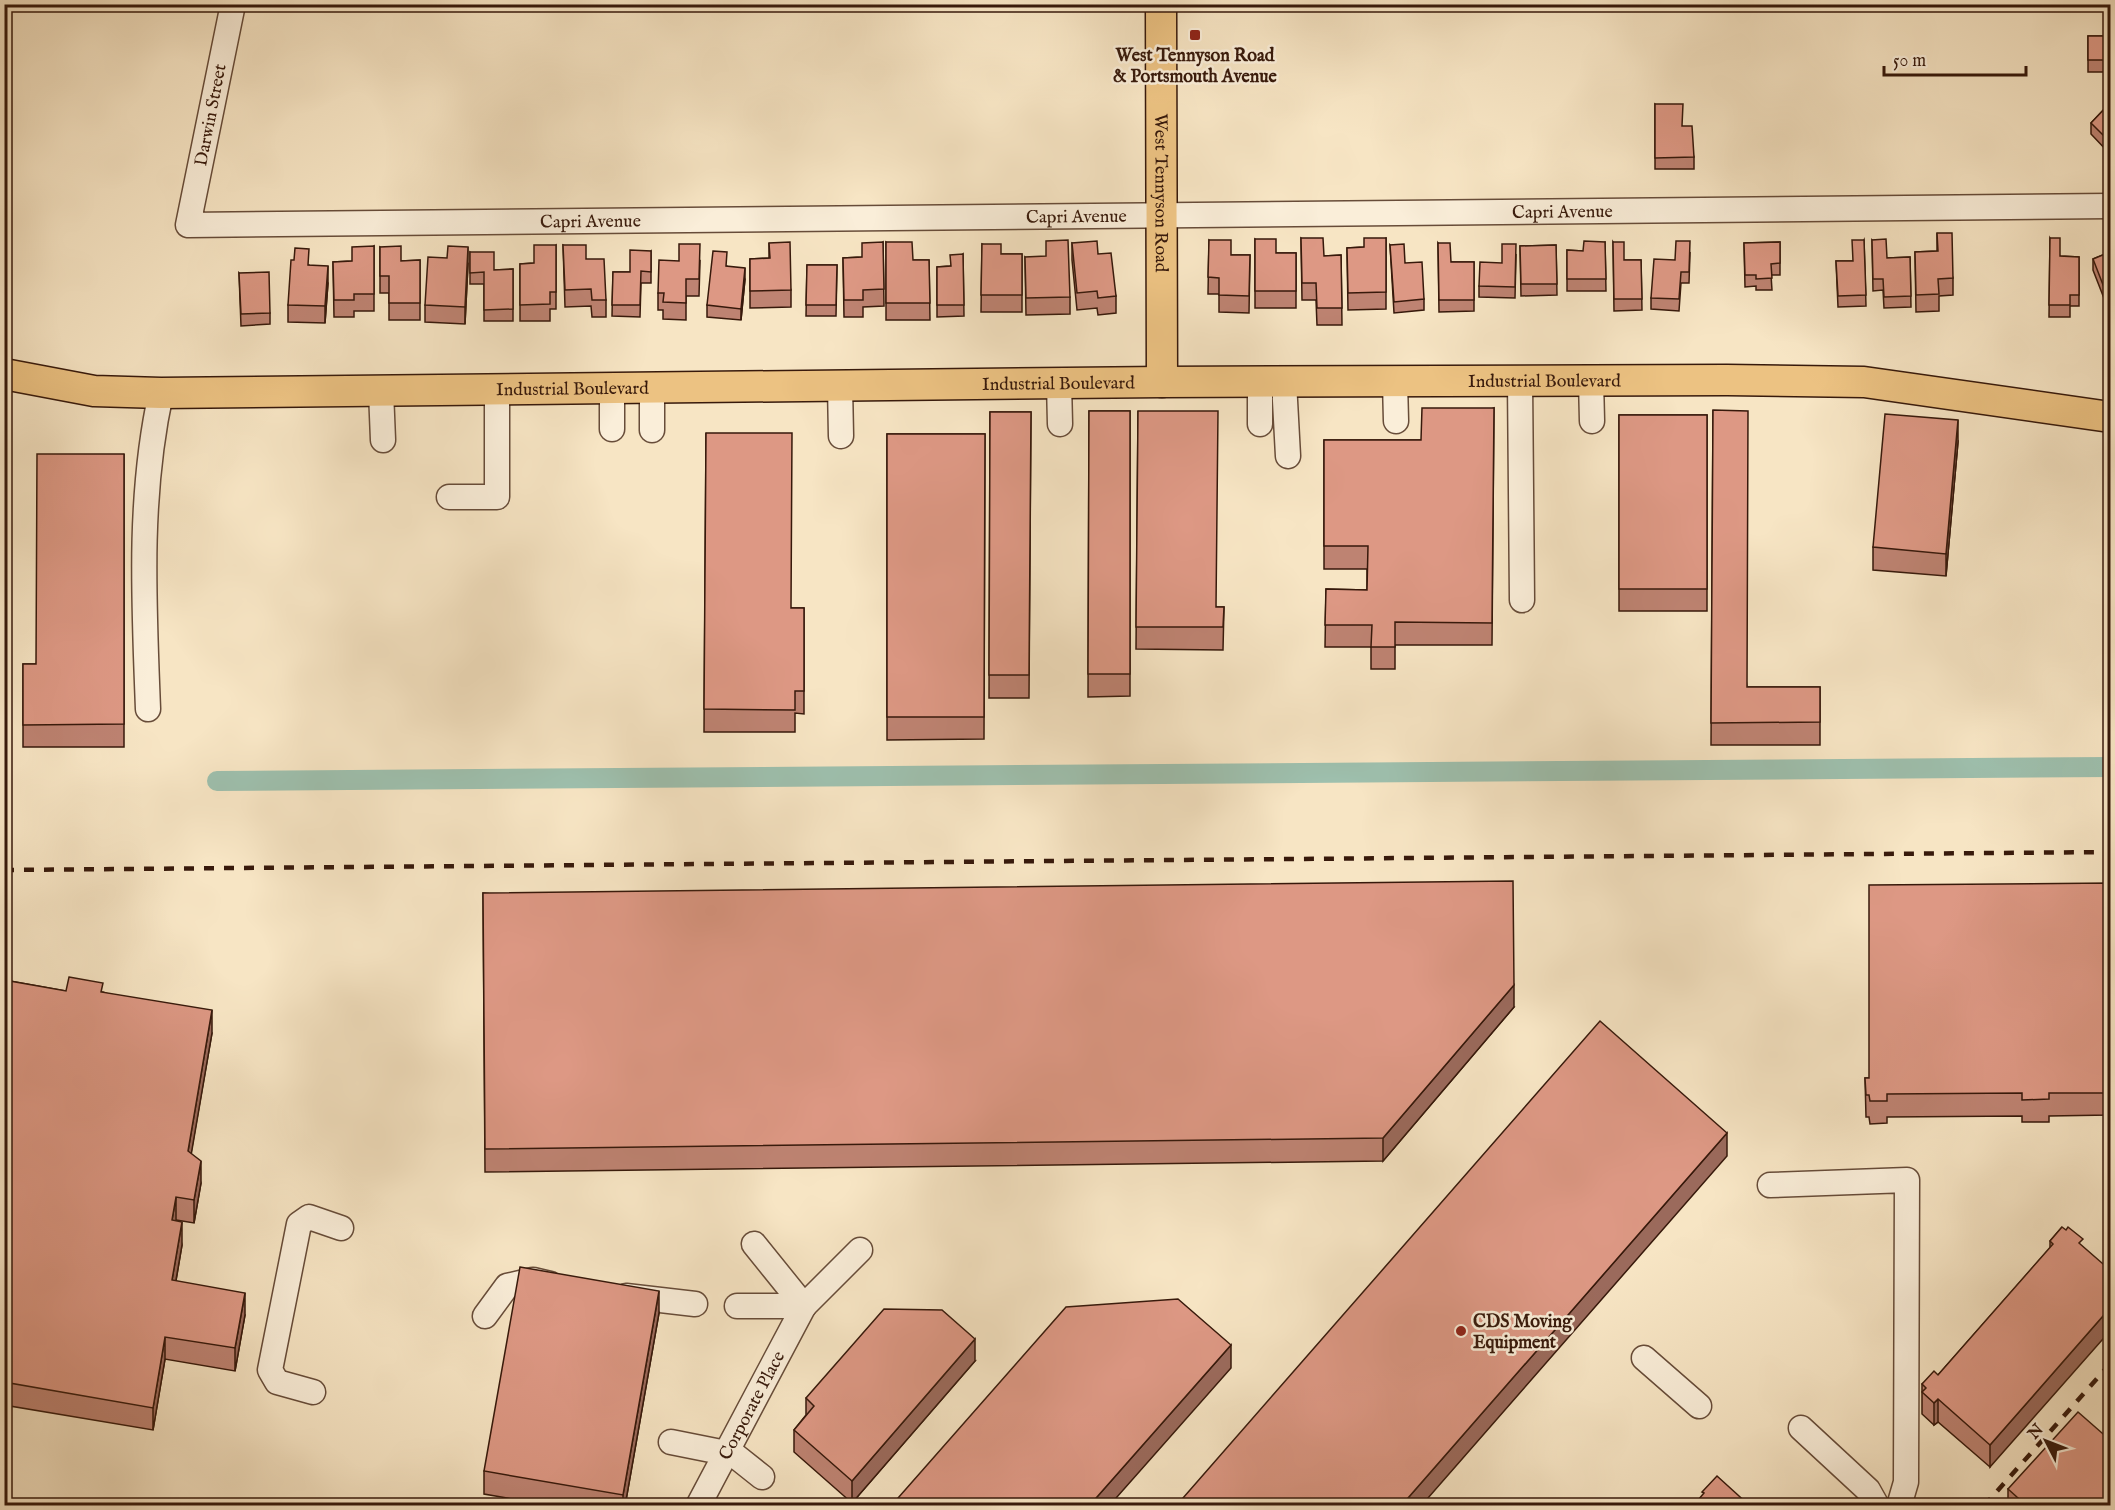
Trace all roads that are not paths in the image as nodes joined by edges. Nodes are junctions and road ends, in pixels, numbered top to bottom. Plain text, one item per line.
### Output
1 (233, 4) edge
2 (1161, 4) edge
3 (2110, 206) edge
4 (1162, 217) junction
5 (188, 225) joint
6 (4, 374) edge
7 (1520, 381) junction
8 (1591, 381) junction
9 (1162, 382) junction
10 (1272, 382) junction
11 (1395, 382) junction
12 (1059, 383) junction
13 (840, 386) junction
14 (612, 388) junction
15 (652, 388) junction
16 (381, 390) junction
17 (497, 390) junction
18 (161, 393) junction
19 (2110, 417) edge
20 (1396, 421) dead end
21 (1592, 421) dead end
22 (1060, 424) dead end
23 (1260, 424) dead end
24 (612, 429) dead end
25 (652, 430) dead end
26 (841, 436) dead end
27 (383, 440) dead end
28 (1288, 456) dead end
29 (449, 497) dead end
30 (1522, 600) dead end
31 (148, 709) dead end
32 (1770, 1185) dead end
33 (341, 1228) dead end
34 (754, 1244) dead end
35 (860, 1250) dead end
36 (567, 1287) edge
37 (602, 1294) edge
38 (695, 1304) dead end
39 (737, 1306) dead end
40 (804, 1306) junction
41 (486, 1316) dead end
42 (1644, 1358) dead end
43 (314, 1392) dead end
44 (1699, 1406) dead end
45 (1801, 1428) dead end
46 (671, 1442) dead end
47 (727, 1451) junction
48 (762, 1478) dead end
49 (705, 1502) edge
50 (1877, 1506) edge
51 (1899, 1506) edge

1 - 5 street, Darwin Street
2 - 4 main road, West Tennyson Road
3 - 4 street, Capri Avenue
4 - 5 street, Capri Avenue
4 - 9 main road, West Tennyson Road
6 - 18 main road, Industrial Boulevard
7 - 8 main road, Industrial Boulevard
7 - 11 main road, Industrial Boulevard
7 - 30 street
8 - 19 main road, Industrial Boulevard
8 - 21 street
9 - 10 main road, Industrial Boulevard
9 - 12 main road, Industrial Boulevard
10 - 11 main road, Industrial Boulevard
10 - 23 street
10 - 28 street
11 - 20 street
12 - 13 main road, Industrial Boulevard
12 - 22 street
13 - 15 main road, Industrial Boulevard
13 - 26 street
14 - 15 main road, Industrial Boulevard
14 - 17 main road, Industrial Boulevard
14 - 24 street
15 - 25 street
16 - 17 main road, Industrial Boulevard
16 - 18 main road, Industrial Boulevard
16 - 27 street
17 - 29 street
18 - 31 street
32 - 51 street
33 - 43 street
34 - 40 street
35 - 40 street, Corporate Place
36 - 41 street
37 - 38 street
39 - 40 street
40 - 47 street, Corporate Place
42 - 44 street
45 - 50 street
46 - 47 street
47 - 48 street
47 - 49 street, Corporate Place

